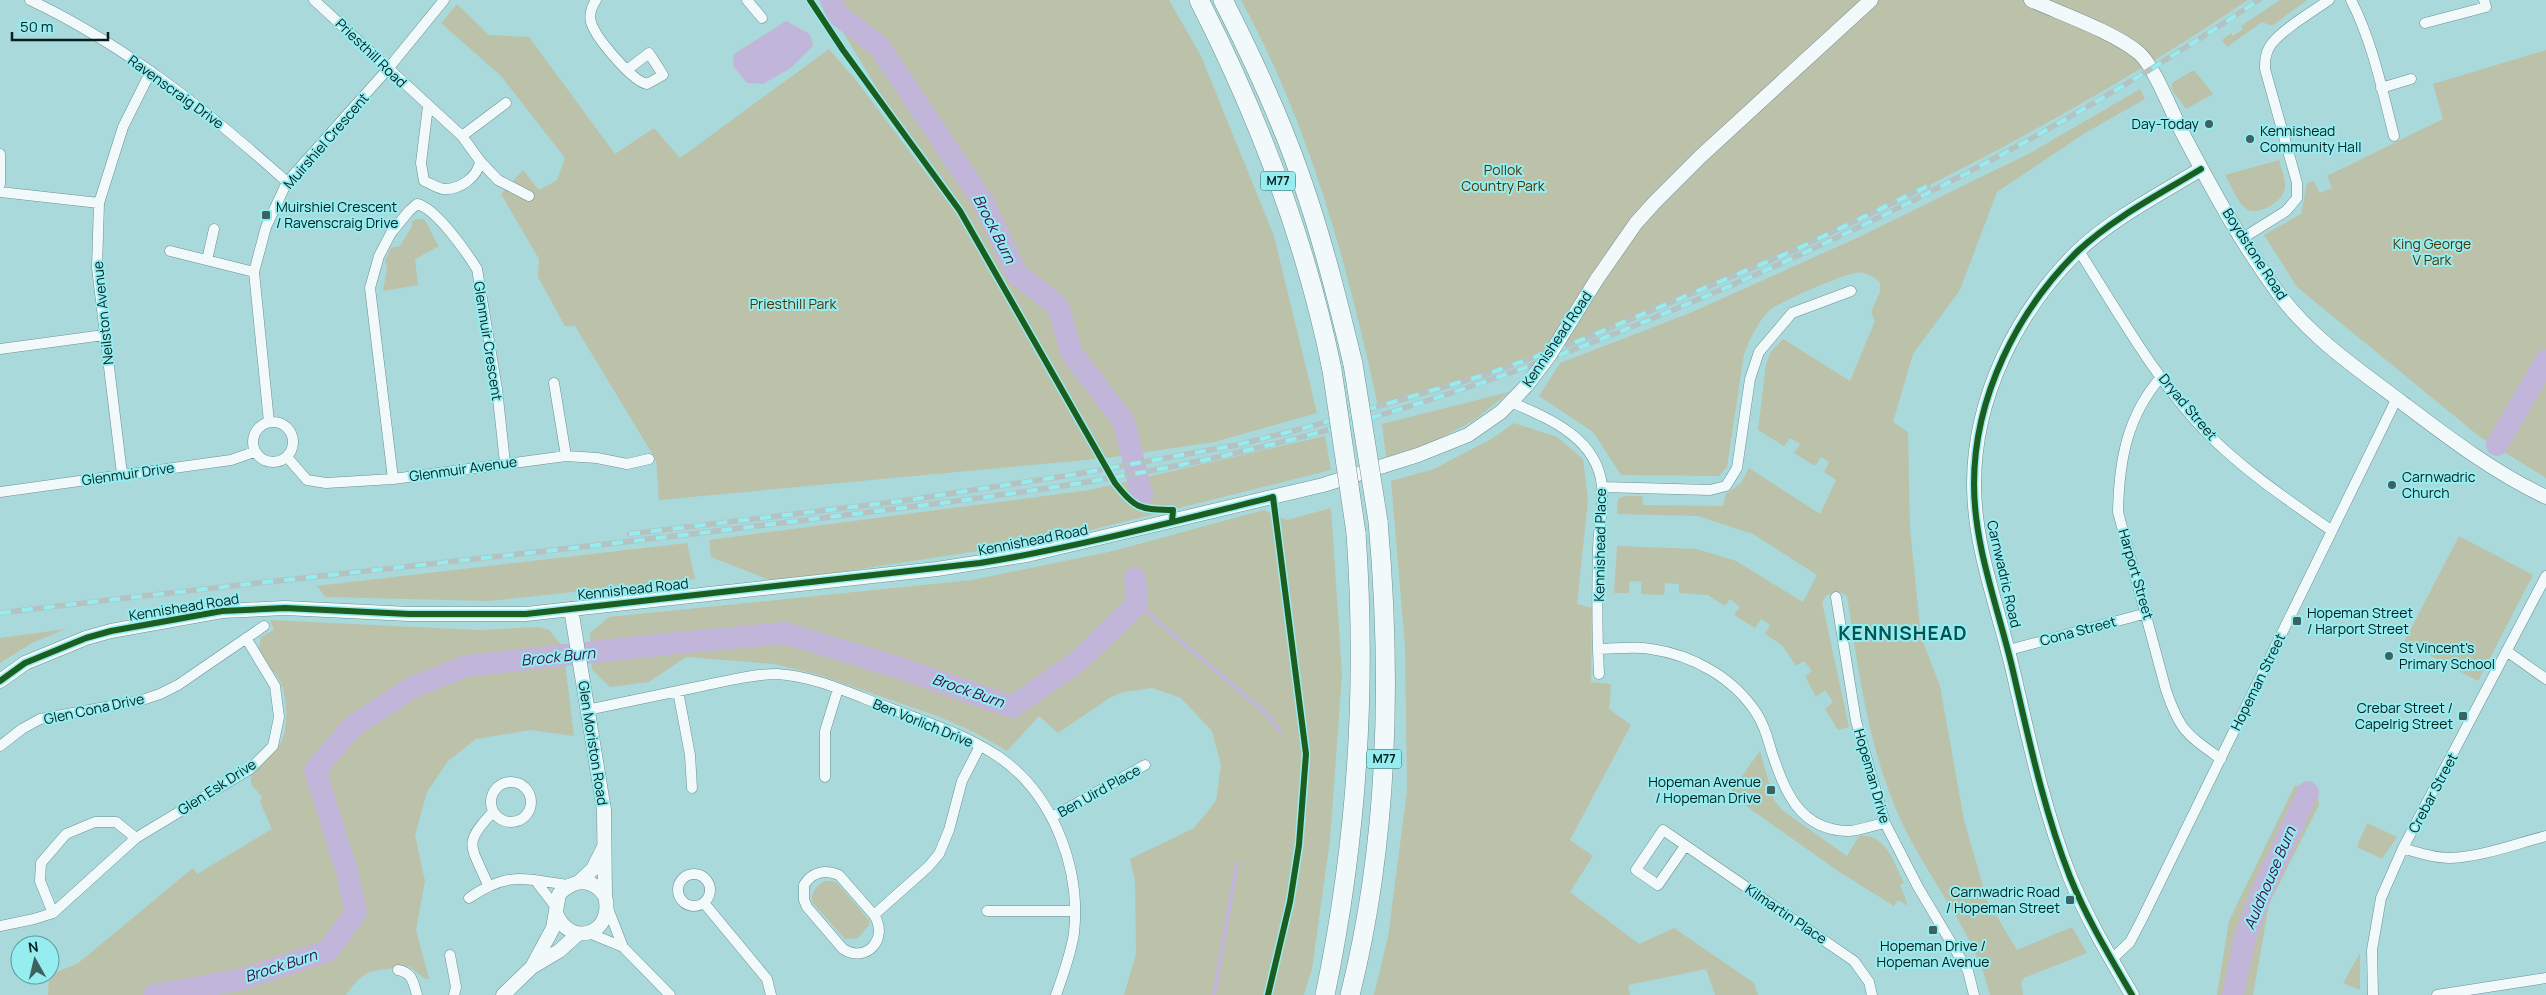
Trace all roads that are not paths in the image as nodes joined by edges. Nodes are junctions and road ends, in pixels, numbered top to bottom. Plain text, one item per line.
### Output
1 (30, 0) edge
2 (314, 0) edge
3 (444, 0) edge
4 (596, 0) edge
5 (747, 0) edge
6 (1199, 0) edge
7 (1223, 0) edge
8 (1871, 0) edge
9 (2031, 0) edge
10 (2329, 0) edge
11 (2350, 0) edge
12 (2484, 0) edge
13 (762, 18) dead end
14 (2425, 23) dead end
15 (387, 70) junction
16 (628, 70) dead end
17 (151, 71) junction
18 (2411, 79) dead end
19 (2382, 88) junction
20 (506, 103) dead end
21 (428, 106) junction
22 (462, 136) junction
23 (2394, 136) dead end
24 (0, 154) edge
25 (480, 161) junction
26 (2201, 168) junction
27 (287, 182) junction
28 (0, 184) edge
29 (0, 192) edge
30 (529, 196) dead end
31 (99, 203) junction
32 (214, 229) dead end
33 (2242, 238) junction
34 (170, 251) dead end
35 (2079, 251) junction
36 (207, 260) junction
37 (254, 272) junction
38 (1851, 291) dead end
39 (104, 335) junction
40 (0, 348) edge
41 (2161, 377) junction
42 (554, 383) dead end
43 (2397, 398) junction
44 (1511, 402) junction
45 (269, 422) junction
46 (254, 452) junction
47 (566, 456) junction
48 (287, 457) junction
49 (649, 459) dead end
50 (505, 463) junction
51 (122, 474) junction
52 (393, 479) junction
53 (1602, 487) junction
54 (0, 492) edge
55 (2546, 497) edge
56 (2332, 531) junction
57 (2546, 576) edge
58 (1836, 597) dead end
59 (572, 609) junction
60 (2147, 613) junction
61 (264, 626) dead end
62 (246, 638) junction
63 (1598, 649) junction
64 (2008, 650) junction
65 (2508, 652) junction
66 (1599, 674) dead end
67 (2546, 679) edge
68 (0, 681) edge
69 (838, 689) junction
70 (678, 691) junction
71 (587, 710) junction
72 (0, 746) edge
73 (980, 746) junction
74 (2221, 759) junction
75 (1146, 765) dead end
76 (825, 777) dead end
77 (692, 788) dead end
78 (494, 812) dead end
79 (1052, 817) junction
80 (1885, 823) junction
81 (2546, 836) edge
82 (136, 838) junction
83 (1685, 846) junction
84 (604, 848) junction
85 (2403, 848) junction
86 (535, 880) junction
87 (573, 884) junction
88 (488, 885) junction
89 (469, 898) dead end
90 (606, 901) junction
91 (704, 903) dead end
92 (555, 909) junction
93 (1074, 910) junction
94 (986, 912) dead end
95 (52, 913) junction
96 (874, 914) junction
97 (0, 926) edge
98 (584, 933) junction
99 (624, 947) junction
100 (450, 955) dead end
101 (2111, 960) junction
102 (532, 967) junction
103 (398, 970) dead end
104 (2546, 978) edge
105 (417, 995) edge
106 (454, 995) edge
107 (503, 995) edge
108 (670, 995) edge
109 (771, 995) edge
110 (1056, 995) edge
111 (1325, 995) edge
112 (1350, 995) edge
113 (1872, 995) edge
114 (1974, 995) edge
115 (2132, 995) edge
116 (2373, 995) edge
117 (2437, 995) edge

1 - 17 street, Ravenscraig Drive
2 - 15 street, Priesthill Road
3 - 15 street, Muirshiel Crescent
4 - 16 street
5 - 13 street
6 - 111 highway, M77, bridge
7 - 112 highway, M77, bridge
8 - 44 street, Kennishead Road, bridge
9 - 26 street, Boydstone Road
10 - 33 street
11 - 19 street
12 - 14 street
15 - 21 street, Priesthill Road
15 - 27 street, Muirshiel Crescent
17 - 27 street, Ravenscraig Drive
17 - 31 street, Neilston Avenue
18 - 19 street
19 - 23 street
20 - 22 street
21 - 22 street, Priesthill Road
21 - 25 street
22 - 25 street, Priesthill Road
24 - 28 street
25 - 30 street, Priesthill Road
26 - 33 street, Boydstone Road
26 - 35 street, Carnwadric Road
27 - 37 street, Muirshiel Crescent
29 - 31 street
31 - 39 street, Neilston Avenue
32 - 36 street
33 - 43 street, Boydstone Road
34 - 36 street
35 - 41 street, Dryad Street
35 - 64 street, Carnwadric Road
36 - 37 street
37 - 45 street, Muirshiel Crescent
38 - 53 street
39 - 40 street
39 - 51 street, Neilston Avenue
41 - 56 street, Dryad Street
41 - 60 street, Harport Street
42 - 47 street
43 - 55 street, Boydstone Road
43 - 56 street, Hopeman Street
44 - 53 street, Kennishead Place
44 - 59 street, Kennishead Road
45 - 46 street
45 - 48 street
46 - 48 street
46 - 51 street, Glenmuir Drive
47 - 49 street, Glenmuir Avenue
47 - 50 street, Glenmuir Avenue
48 - 52 street, Glenmuir Avenue
50 - 52 street, Glenmuir Avenue
50 - 52 street, Glenmuir Crescent
51 - 54 street, Glenmuir Drive
53 - 63 street, Kennishead Place
56 - 74 street, Hopeman Street
57 - 65 street, Crebar Street
58 - 80 street, Hopeman Drive
59 - 68 street, Kennishead Road
59 - 71 street, Glen Moriston Road
60 - 64 street, Cona Street
60 - 74 street, Harport Street
61 - 62 street, Glen Cona Drive
62 - 72 street, Glen Cona Drive
62 - 82 street, Glen Esk Drive
63 - 66 street, Kennishead Place
63 - 80 street
64 - 101 street, Carnwadric Road
65 - 67 street
65 - 85 street, Crebar Street
69 - 70 street, Ben Vorlich Drive
69 - 73 street, Ben Vorlich Drive
69 - 76 street
70 - 71 street, Ben Vorlich Drive
70 - 77 street
71 - 84 street, Glen Moriston Road
73 - 79 street, Ben Vorlich Drive
73 - 96 street
74 - 101 street, Hopeman Street
75 - 79 street, Ben Uird Place
78 - 88 street
79 - 93 street, Ben Vorlich Drive
80 - 114 street, Hopeman Drive
81 - 85 street
82 - 95 street, Glen Esk Drive
82 - 95 street
83 - 83 street, Kilmartin Place
83 - 113 street, Kilmartin Place
84 - 87 street, Glen Moriston Road
84 - 90 street, Glen Moriston Road
85 - 116 street, Crebar Street
86 - 87 street
86 - 88 street
86 - 92 street
87 - 90 street
87 - 92 street, Glen Moriston Road
88 - 89 street
90 - 98 street, Glen Moriston Road
90 - 99 street
91 - 109 street
92 - 98 street
92 - 102 street, Glen Moriston Road
93 - 94 street
93 - 110 street, Ben Vorlich Drive
95 - 97 street, Glen Esk Drive
96 - 96 street
98 - 99 street
98 - 102 street, Glen Moriston Road
99 - 108 street
100 - 106 street
101 - 115 street, Carnwadric Road
102 - 107 street, Glen Moriston Road
103 - 105 street
104 - 117 street

